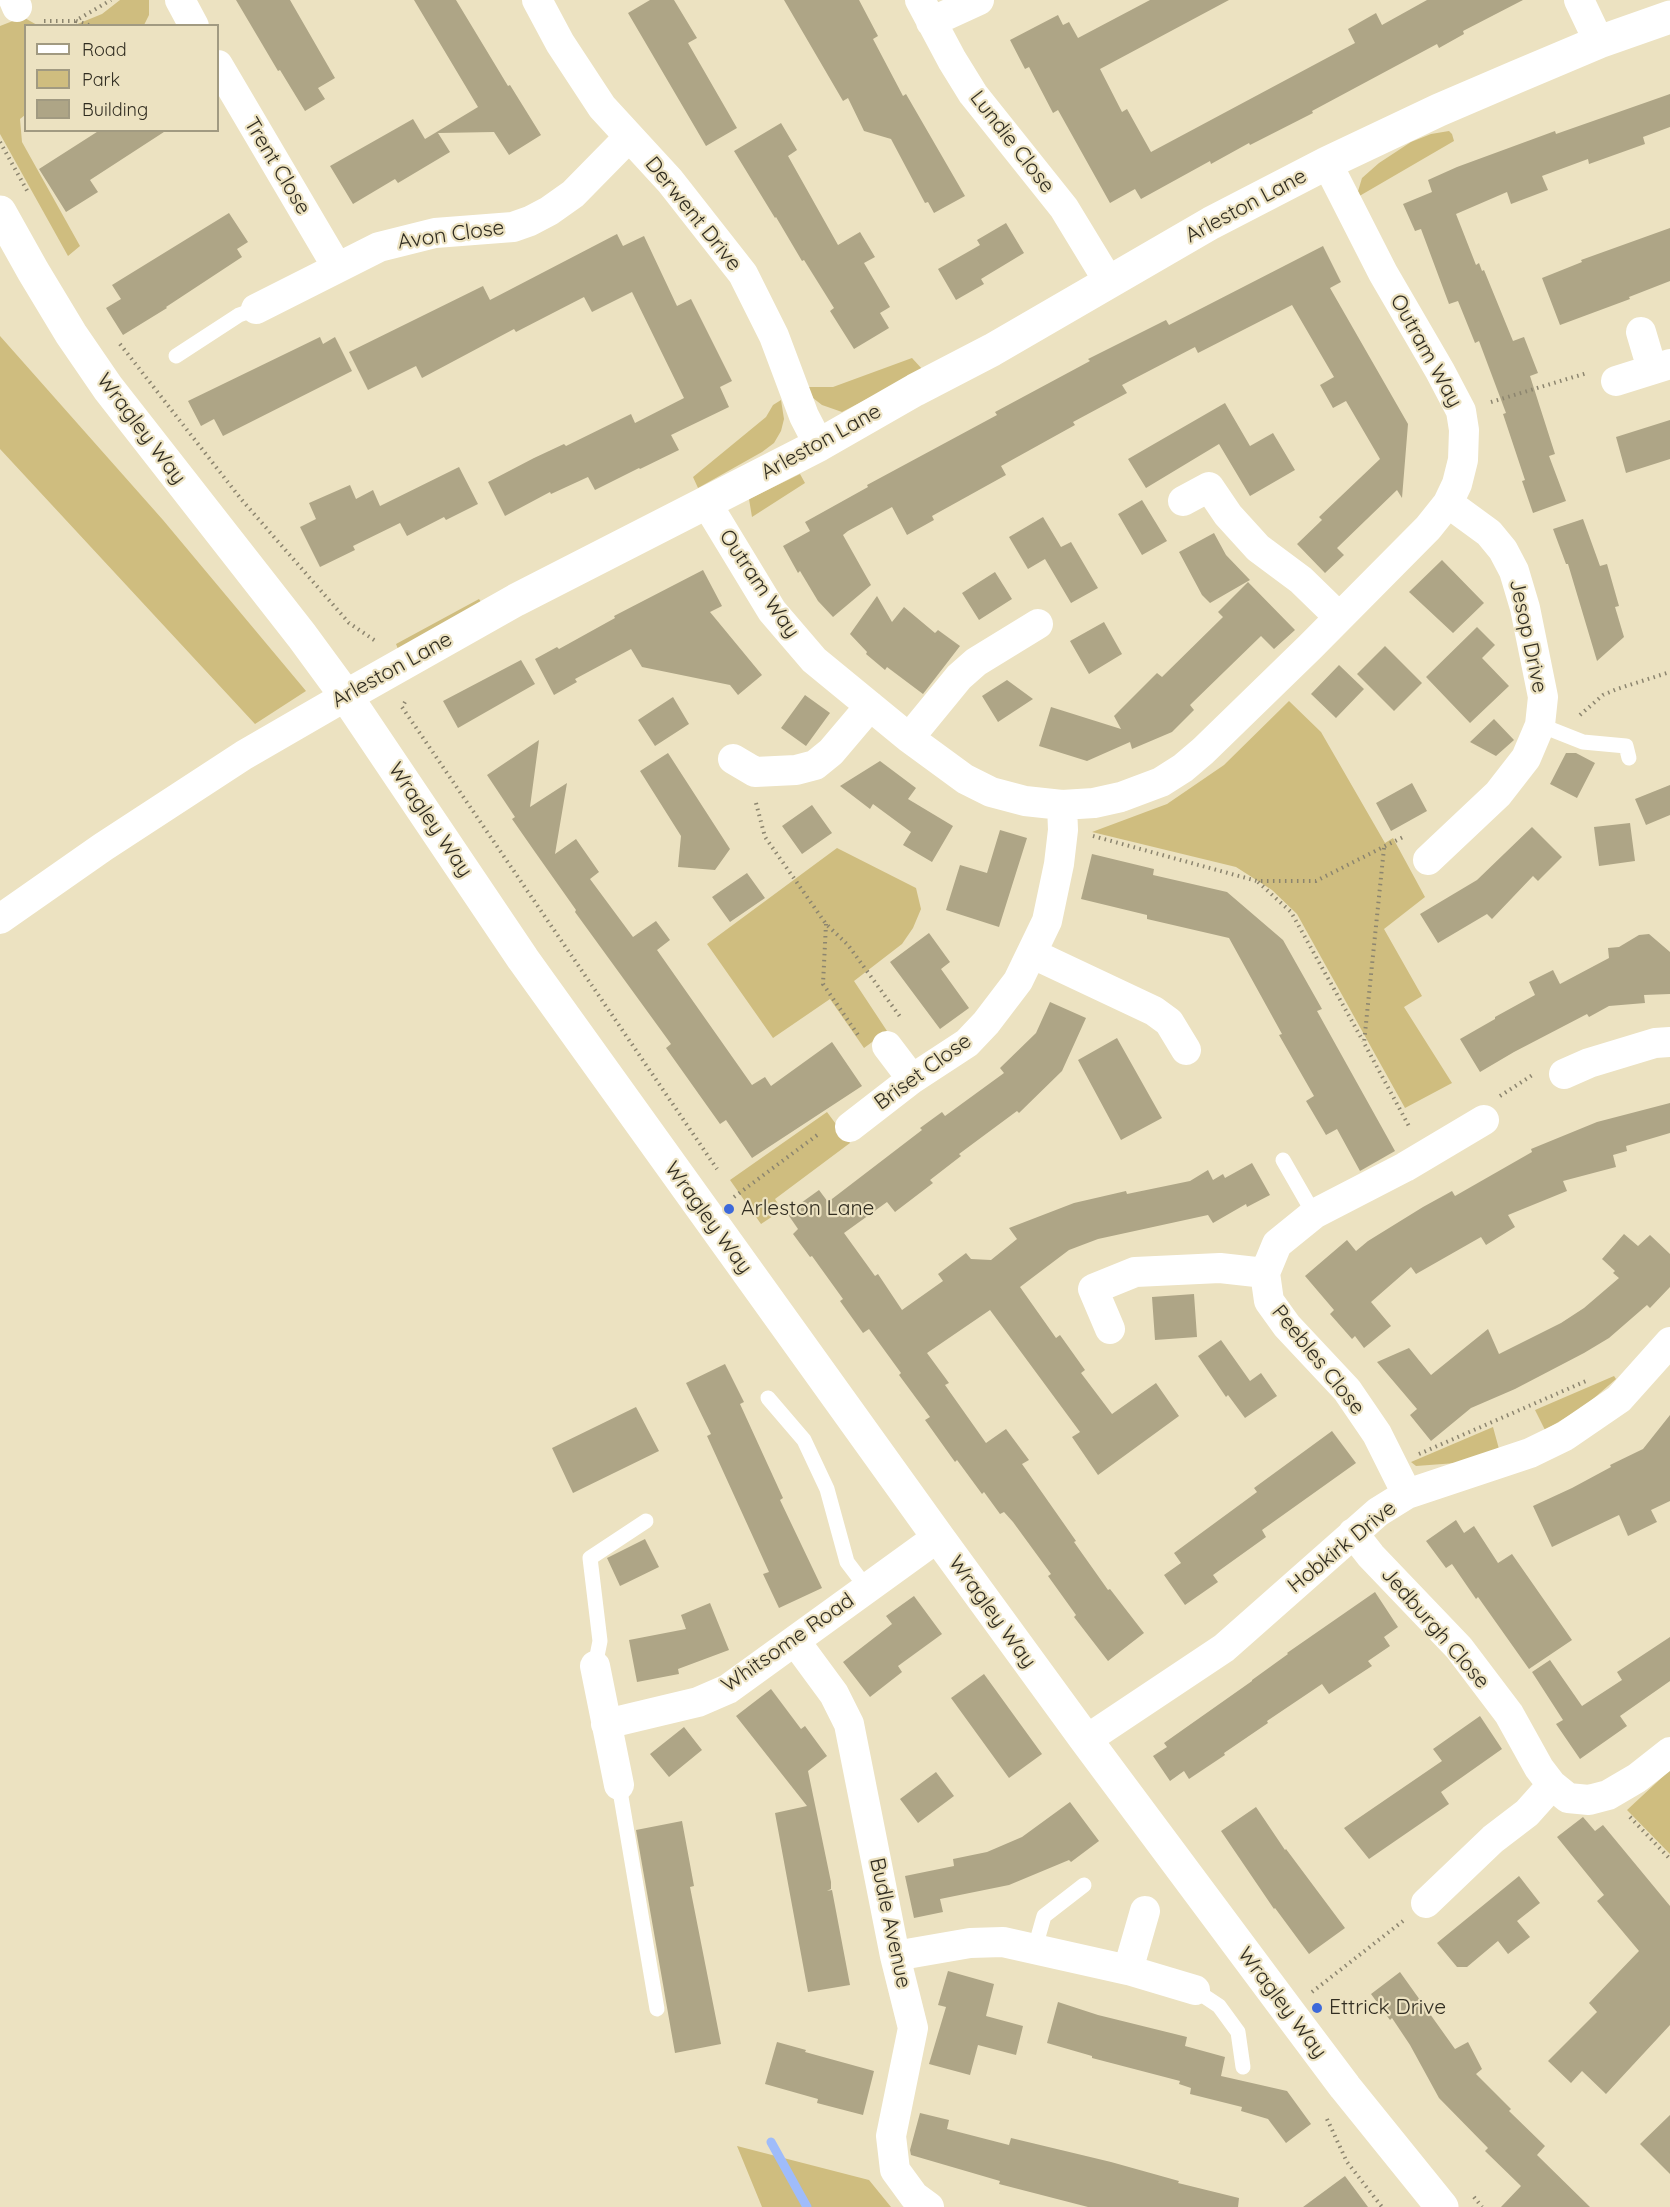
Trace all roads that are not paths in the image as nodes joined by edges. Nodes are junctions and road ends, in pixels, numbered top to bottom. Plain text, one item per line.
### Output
1 (180, 0) edge
2 (537, 0) edge
3 (979, 0) edge
4 (1579, 0) edge
5 (926, 11) edge
6 (1670, 17) edge
7 (193, 24) edge
8 (1599, 42) junction
9 (219, 67) edge
10 (629, 137) junction
11 (1326, 163) junction
12 (0, 212) edge
13 (338, 267) junction
14 (1109, 282) junction
15 (256, 309) joint
16 (1641, 332) dead end
17 (176, 356) dead end
18 (1661, 367) edge
19 (1616, 381) road end
20 (819, 445) junction
21 (1183, 501) dead end
22 (1448, 503) junction
23 (707, 504) junction
24 (1339, 617) junction
25 (1038, 624) dead end
26 (346, 696) junction
27 (870, 706) junction
28 (1540, 721) junction
29 (909, 738) junction
30 (1629, 758) dead end
31 (744, 766) road end
32 (1063, 818) junction
33 (1436, 853) road end
34 (0, 919) edge
35 (1033, 954) junction
36 (874, 1042) road end
37 (1670, 1042) edge
38 (1186, 1050) dead end
39 (1583, 1074) road end
40 (912, 1079) junction
41 (1484, 1120) road end
42 (838, 1128) road end
43 (1283, 1160) dead end
44 (1314, 1214) junction
45 (1264, 1273) junction
46 (1110, 1329) dead end
47 (1670, 1342) edge
48 (768, 1398) dead end
49 (1407, 1494) junction
50 (646, 1521) dead end
51 (1353, 1533) junction
52 (938, 1537) junction
53 (866, 1587) junction
54 (795, 1641) junction
55 (595, 1666) joint
56 (606, 1724) junction
57 (1086, 1740) junction
58 (1670, 1752) edge
59 (619, 1785) joint
60 (1552, 1785) junction
61 (1084, 1885) dead end
62 (1426, 1904) road end
63 (1144, 1911) dead end
64 (1034, 1951) junction
65 (895, 1956) junction
66 (1128, 1970) junction
67 (1195, 1990) joint
68 (657, 2009) dead end
69 (1243, 2067) dead end
70 (1454, 2198) edge
71 (929, 2207) edge

1 - 7 street
2 - 10 street, Derwent Drive
3 - 5 street
4 - 8 street
5 - 14 street, Lundie Close
6 - 8 street, Arleston Lane
8 - 11 street, Arleston Lane
9 - 13 street, Trent Close
10 - 13 street, Avon Close
10 - 20 street, Derwent Drive
11 - 14 street, Arleston Lane
11 - 22 street, Outram Way
12 - 26 street, Wragley Way
13 - 15 street, Avon Close
14 - 20 street, Arleston Lane
15 - 17 lane
16 - 18 street
18 - 19 street
20 - 23 street, Arleston Lane
21 - 24 street
22 - 24 street, Outram Way
22 - 28 street, Jesop Drive
23 - 26 street, Arleston Lane
23 - 27 street, Outram Way
24 - 32 street, Outram Way
25 - 29 street
26 - 34 street, Arleston Lane
26 - 52 street, Wragley Way
27 - 29 street, Outram Way
27 - 31 street
28 - 30 lane
28 - 33 street, Jesop Drive
29 - 32 street, Outram Way
32 - 35 street, Briset Close
35 - 38 street
35 - 40 street, Briset Close
36 - 40 street
37 - 39 street
40 - 42 street, Briset Close
41 - 44 street
43 - 44 lane
44 - 45 street
45 - 46 street
45 - 49 street, Peebles Close
47 - 49 street, Hobkirk Drive
48 - 53 lane, Whitsome Road
49 - 51 street, Hobkirk Drive
50 - 55 lane
51 - 57 street, Hobkirk Drive
51 - 60 street, Jedburgh Close
52 - 53 street, Whitsome Road
52 - 57 street, Wragley Way
53 - 54 street, Whitsome Road
54 - 56 street, Whitsome Road
54 - 65 street, Budle Avenue
55 - 56 street
56 - 59 street
57 - 70 street, Wragley Way
58 - 60 street, Jedburgh Close
59 - 68 lane
60 - 62 street
61 - 64 lane
63 - 66 street
64 - 65 street
64 - 66 street
65 - 71 street, Budle Avenue
66 - 67 street
67 - 69 lane

